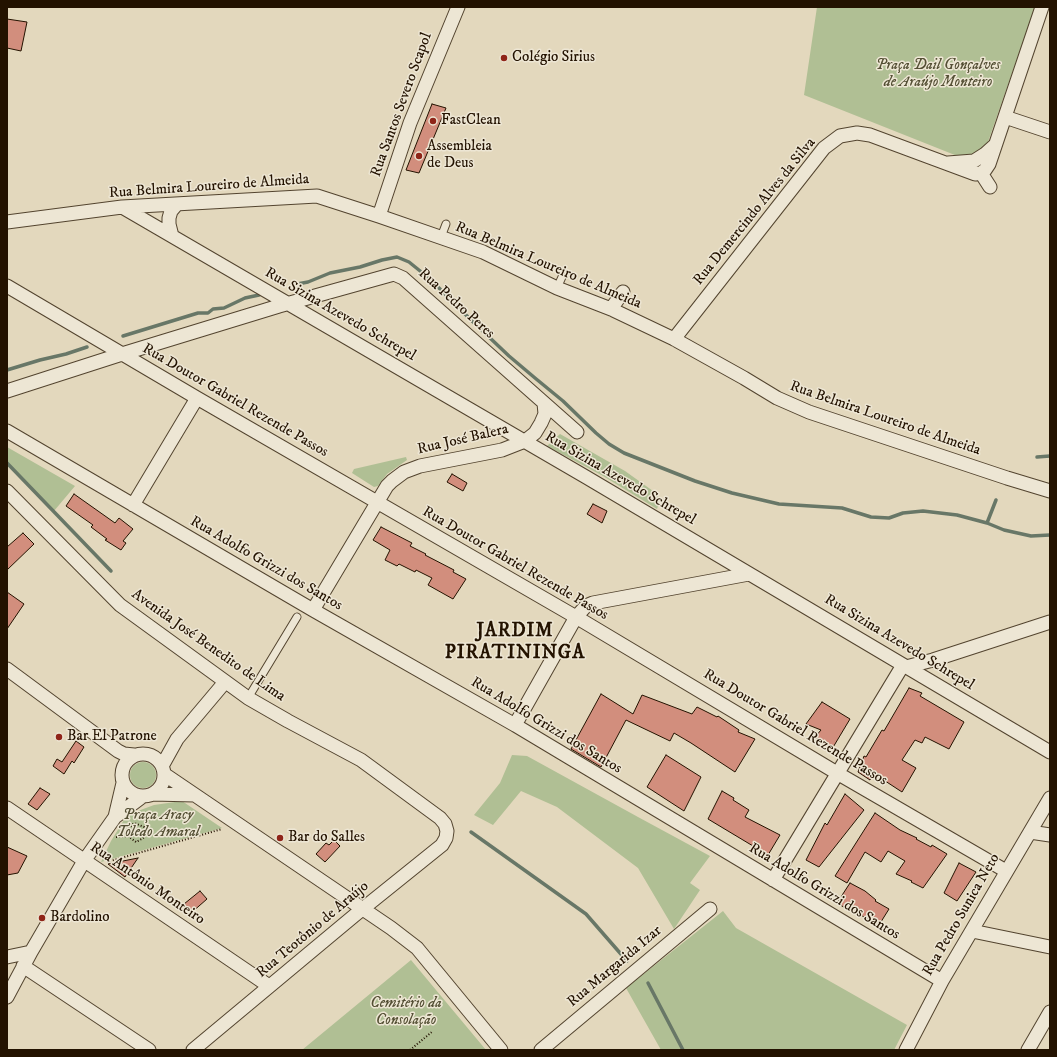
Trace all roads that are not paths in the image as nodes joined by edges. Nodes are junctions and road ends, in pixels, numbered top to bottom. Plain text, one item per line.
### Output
1 (458, 7) edge
2 (1044, 14) edge
3 (1005, 117) junction
4 (1050, 132) edge
5 (995, 145) junction
6 (944, 163) junction
7 (983, 171) junction
8 (993, 182) dead end
9 (177, 204) junction
10 (122, 208) junction
11 (379, 216) junction
12 (7, 222) edge
13 (446, 224) dead end
14 (172, 236) junction
15 (441, 237) junction
16 (7, 286) edge
17 (623, 292) dead end
18 (288, 304) junction
19 (611, 309) junction
20 (674, 339) junction
21 (122, 354) junction
22 (7, 391) edge
23 (197, 398) junction
24 (544, 403) junction
25 (7, 431) edge
26 (577, 432) dead end
27 (525, 441) junction
28 (7, 491) edge
29 (1050, 491) edge
30 (378, 502) junction
31 (133, 505) junction
32 (716, 554) junction
33 (749, 574) junction
34 (711, 582) junction
35 (313, 610) junction
36 (297, 617) dead end
37 (576, 617) junction
38 (1050, 622) edge
39 (933, 660) junction
40 (904, 666) junction
41 (7, 669) edge
42 (930, 680) junction
43 (225, 682) junction
44 (248, 698) junction
45 (515, 725) junction
46 (177, 739) junction
47 (1050, 752) edge
48 (134, 755) junction
49 (150, 755) junction
50 (163, 770) junction
51 (837, 772) junction
52 (124, 783) junction
53 (148, 795) junction
54 (195, 795) junction
55 (1050, 798) edge
56 (7, 808) edge
57 (115, 817) junction
58 (447, 831) joint
59 (1030, 832) junction
60 (1050, 835) edge
61 (88, 864) junction
62 (1006, 871) junction
63 (773, 880) junction
64 (362, 909) junction
65 (710, 909) dead end
66 (972, 931) junction
67 (1050, 947) edge
68 (30, 952) junction
69 (7, 957) edge
70 (23, 966) junction
71 (942, 981) junction
72 (269, 986) junction
73 (7, 997) edge
74 (1050, 1012) edge
75 (149, 1050) edge
76 (193, 1050) edge
77 (501, 1050) edge
78 (541, 1050) edge
79 (906, 1050) edge
80 (1028, 1050) edge

1 - 11 street, Rua Santos Severo Scapol
2 - 3 street
3 - 4 street
3 - 5 street
5 - 6 street, Rua Demercindo Alves da Silva
5 - 7 street
6 - 7 street, Rua Demercindo Alves da Silva
6 - 20 street, Rua Demercindo Alves da Silva
7 - 8 street
9 - 10 street, Rua Belmira Loureiro de Almeida
9 - 11 street, Rua Belmira Loureiro de Almeida
9 - 14 street
10 - 12 street, Rua Belmira Loureiro de Almeida
10 - 14 street, Rua Sizina Azevedo Schrepel
11 - 15 street, Rua Belmira Loureiro de Almeida
13 - 15 lane
14 - 18 street, Rua Sizina Azevedo Schrepel
15 - 19 street, Rua Belmira Loureiro de Almeida
16 - 21 street, Rua Doutor Gabriel Rezende Passos
17 - 19 street
18 - 21 street
18 - 24 street, Rua Pedro Peres
18 - 27 street, Rua Sizina Azevedo Schrepel
19 - 20 street, Rua Belmira Loureiro de Almeida
20 - 29 street, Rua Belmira Loureiro de Almeida
21 - 22 street
21 - 23 street, Rua Doutor Gabriel Rezende Passos
23 - 30 street, Rua Doutor Gabriel Rezende Passos
23 - 31 street
24 - 26 street, Rua Pedro Peres
24 - 27 street, Rua José Balera
25 - 31 street, Rua Adolfo Grizzi dos Santos
27 - 30 street, Rua José Balera
27 - 32 street, Rua Sizina Azevedo Schrepel
28 - 43 street, Avenida José Benedito de Lima
30 - 35 street, Rua José Balera
30 - 37 street, Rua Doutor Gabriel Rezende Passos
31 - 35 street, Rua Adolfo Grizzi dos Santos
32 - 33 street, Rua Sizina Azevedo Schrepel
32 - 34 street
33 - 34 street
33 - 40 street, Rua Sizina Azevedo Schrepel
34 - 37 street
35 - 45 street, Rua Adolfo Grizzi dos Santos
36 - 44 lane
37 - 45 street
37 - 51 street, Rua Doutor Gabriel Rezende Passos
38 - 39 street
39 - 40 street
39 - 42 street
40 - 42 street, Rua Sizina Azevedo Schrepel
40 - 51 street
41 - 48 street
42 - 47 street, Rua Sizina Azevedo Schrepel
43 - 44 street, Avenida José Benedito de Lima
43 - 46 street
44 - 58 street, Avenida José Benedito de Lima
45 - 63 street, Rua Adolfo Grizzi dos Santos
46 - 49 street
46 - 50 street
48 - 49 street
48 - 52 street
49 - 50 street
50 - 53 street
50 - 54 street
51 - 62 street, Rua Doutor Gabriel Rezende Passos
51 - 63 street
52 - 53 street
52 - 57 street
53 - 54 street
53 - 57 street
54 - 64 street
55 - 59 street, Rua Pedro Sunica Neto
56 - 61 street, Rua Antônio Monteiro
57 - 61 street
58 - 64 street, Rua Teotônio de Araújo
59 - 60 street
59 - 62 street, Rua Pedro Sunica Neto
61 - 68 street
61 - 72 street, Rua Antônio Monteiro
62 - 66 street, Rua Pedro Sunica Neto
63 - 71 street, Rua Adolfo Grizzi dos Santos
64 - 72 street, Rua Teotônio de Araújo
64 - 77 street
65 - 78 street, Rua Margarida Izar
66 - 67 street
66 - 71 street, Rua Pedro Sunica Neto
68 - 69 street
68 - 70 street
70 - 73 street
70 - 75 street
71 - 79 street, Rua Pedro Sunica Neto
72 - 76 street, Rua Teotônio de Araújo
74 - 80 street

